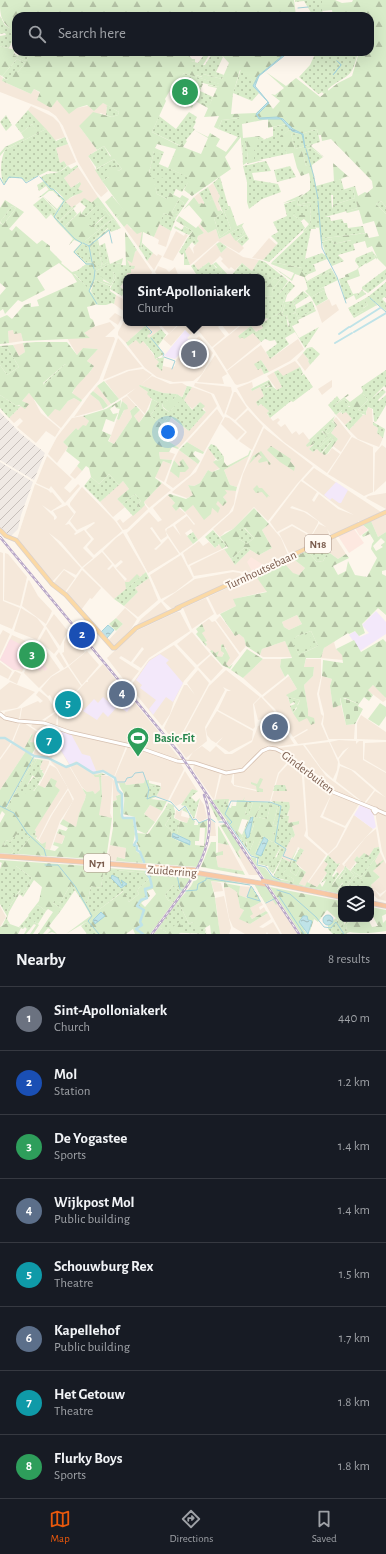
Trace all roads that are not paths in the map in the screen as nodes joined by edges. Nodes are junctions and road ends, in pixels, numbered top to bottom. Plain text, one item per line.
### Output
1 (386, 512) edge
2 (0, 530) edge
3 (1, 715) edge
4 (386, 814) edge
5 (0, 857) edge
6 (338, 897) edge
7 (374, 905) edge
8 (386, 907) edge

1 - 2 main road, Turnhoutsebaan / N18
3 - 4 main road, Ginderbuiten
5 - 6 highway, Zuiderring / N71
7 - 8 highway

